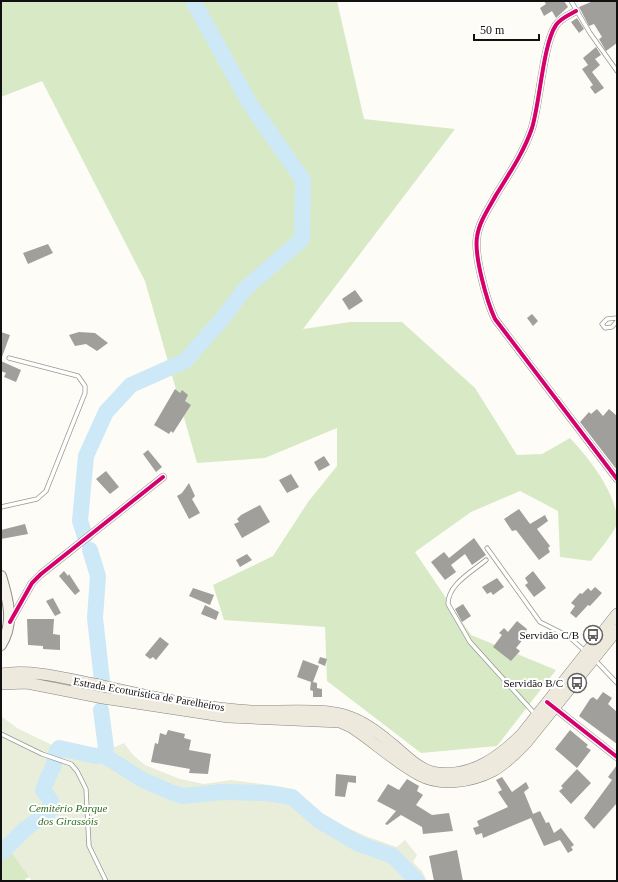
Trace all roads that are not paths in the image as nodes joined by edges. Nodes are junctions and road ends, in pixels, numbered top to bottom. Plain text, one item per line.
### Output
1 (571, 1) edge
2 (576, 11) junction
3 (617, 71) edge
4 (617, 318) edge
5 (617, 322) edge
6 (9, 358) dead end
7 (163, 477) dead end
8 (617, 479) edge
9 (1, 507) edge
10 (487, 548) dead end
11 (486, 560) dead end
12 (1, 576) edge
13 (617, 614) edge
14 (10, 622) junction
15 (617, 630) edge
16 (1, 645) edge
17 (590, 655) junction
18 (1, 674) edge
19 (617, 683) edge
20 (1, 684) edge
21 (551, 704) junction
22 (536, 715) junction
23 (1, 734) edge
24 (617, 757) edge
25 (106, 881) edge

1 - 2 lane
2 - 3 lane
2 - 8 street
4 - 5 lane
6 - 9 lane
7 - 14 street
10 - 17 lane
11 - 22 lane
12 - 14 street
13 - 17 main road, Estrada Ecoturistica de Parelheiros
14 - 16 street
15 - 17 main road, Estrada Ecoturistica de Parelheiros
17 - 19 lane
17 - 21 main road, Estrada Ecoturistica de Parelheiros
18 - 22 main road, Estrada Ecoturistica de Parelheiros
20 - 21 main road, Estrada Ecoturistica de Parelheiros
21 - 22 main road, Estrada Ecoturistica de Parelheiros
21 - 24 street
23 - 25 lane

